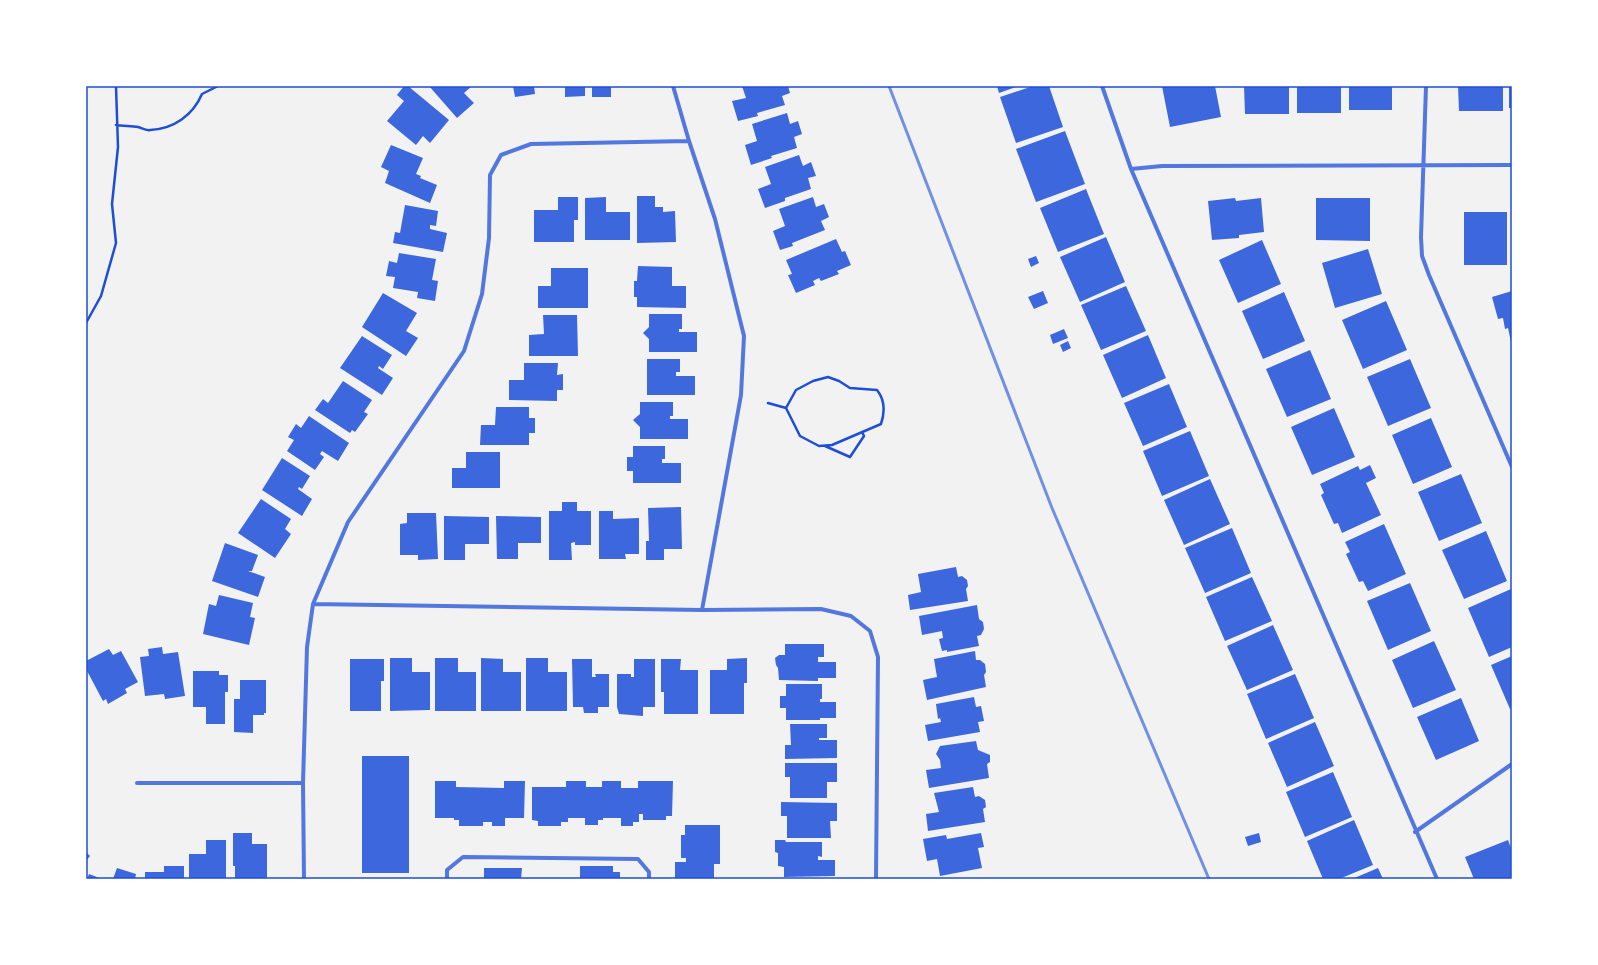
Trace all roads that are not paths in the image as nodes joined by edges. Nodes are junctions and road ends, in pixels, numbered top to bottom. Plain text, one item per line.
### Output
1 (673, 86) edge
2 (1102, 86) edge
3 (1426, 86) edge
4 (689, 141) junction
5 (1424, 166) junction
6 (1512, 166) edge
7 (1131, 169) junction
8 (1512, 467) edge
9 (313, 604) junction
10 (702, 610) junction
11 (1512, 764) edge
12 (137, 783) dead end
13 (303, 783) junction
14 (1415, 832) junction
15 (304, 879) edge
16 (447, 879) edge
17 (649, 879) edge
18 (876, 879) edge
19 (1436, 879) edge

1 - 4 street
2 - 7 street
3 - 5 street
4 - 9 street
4 - 10 street
5 - 6 street
5 - 7 street
5 - 8 street
7 - 14 street
9 - 10 street
9 - 13 street
10 - 18 street
11 - 14 street
12 - 13 street
13 - 15 street
14 - 19 street
16 - 17 street

